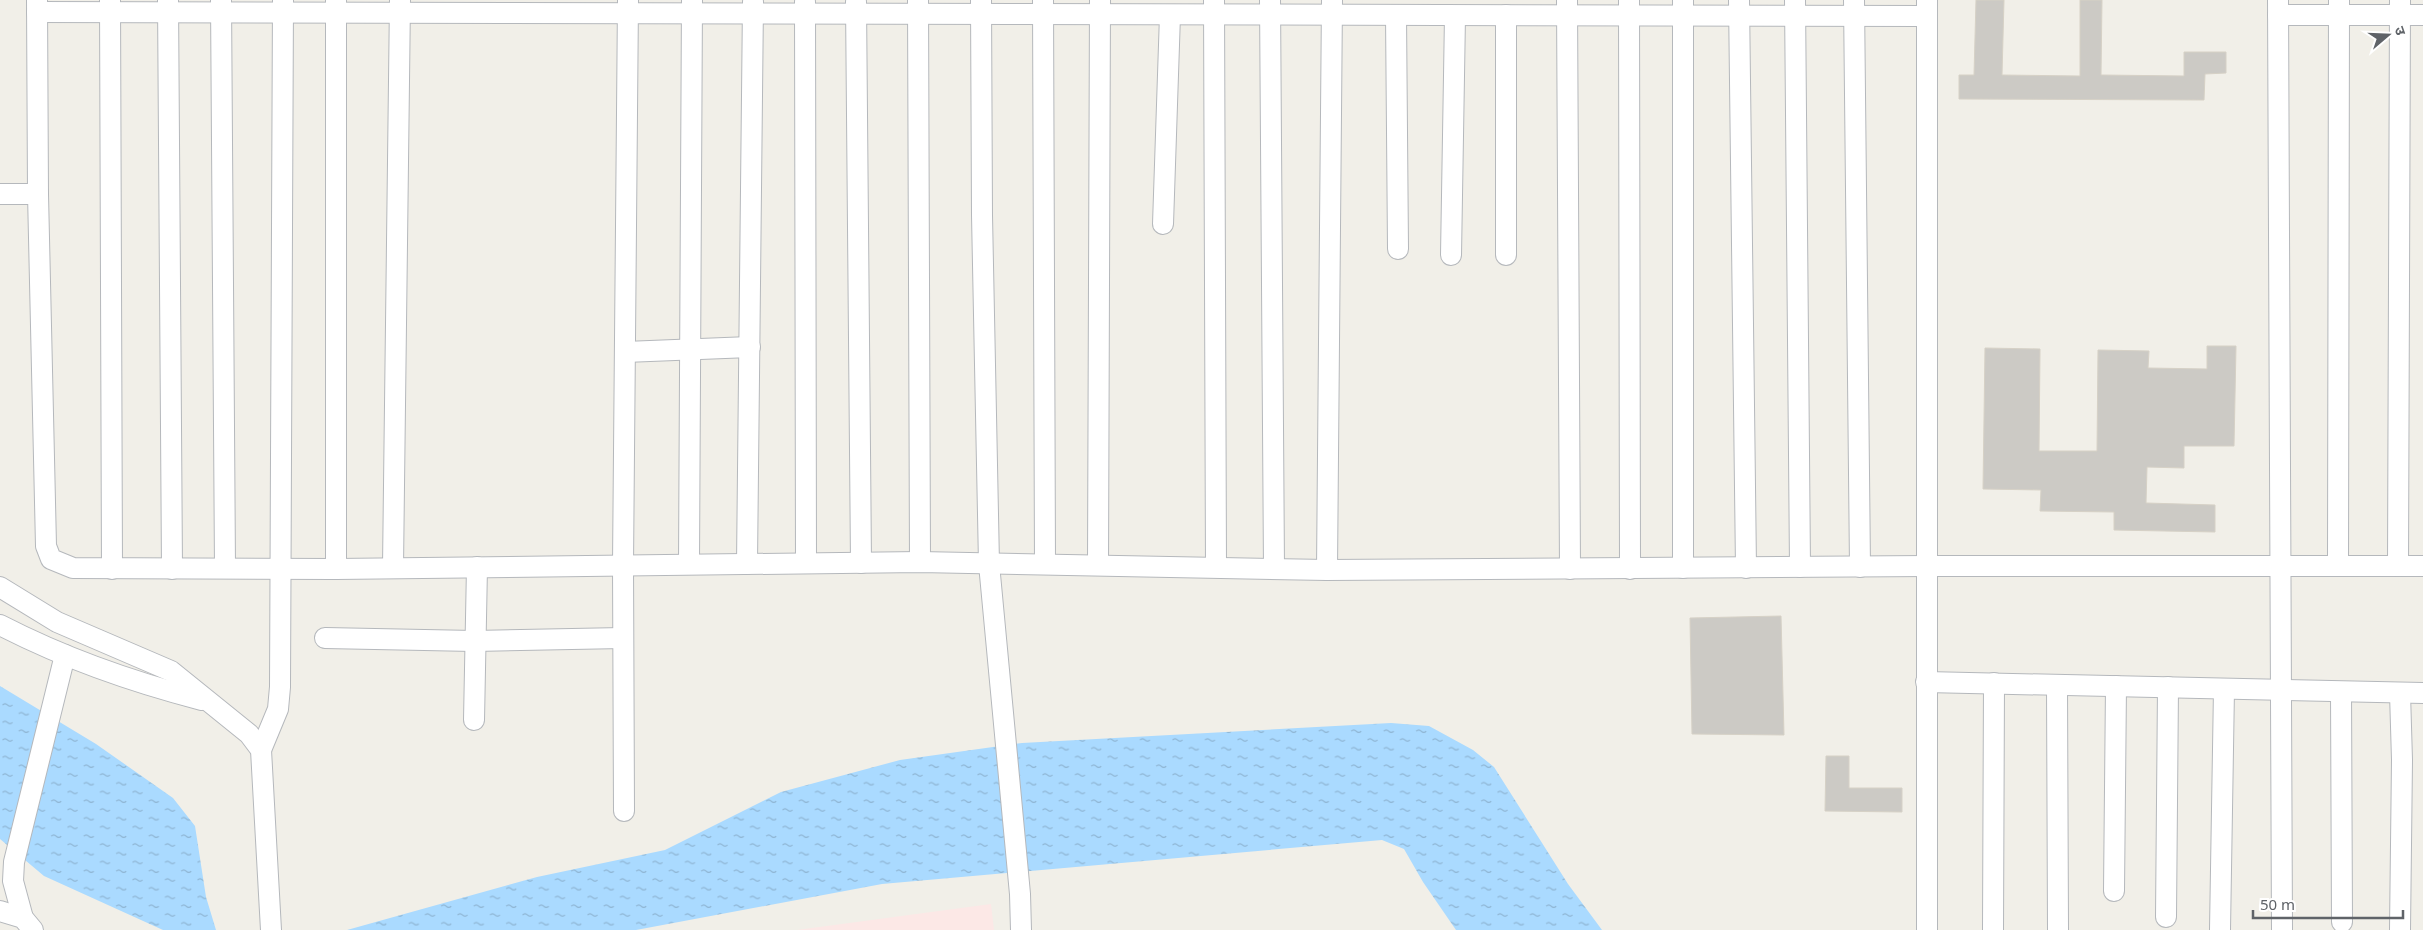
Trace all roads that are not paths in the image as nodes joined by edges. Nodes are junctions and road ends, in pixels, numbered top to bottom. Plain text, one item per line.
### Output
1 (37, 6) edge
2 (110, 6) edge
3 (168, 6) edge
4 (221, 6) edge
5 (283, 6) edge
6 (335, 6) edge
7 (400, 6) edge
8 (452, 6) edge
9 (514, 7) edge
10 (573, 7) edge
11 (628, 7) edge
12 (692, 7) edge
13 (753, 7) edge
14 (806, 7) edge
15 (856, 7) edge
16 (918, 7) edge
17 (981, 7) edge
18 (1043, 7) edge
19 (1100, 7) edge
20 (1214, 7) edge
21 (1270, 7) edge
22 (2278, 7) edge
23 (2339, 7) edge
24 (1332, 8) edge
25 (1417, 8) edge
26 (1567, 8) edge
27 (1629, 8) edge
28 (1682, 8) edge
29 (1739, 8) edge
30 (1795, 8) edge
31 (1854, 8) edge
32 (1927, 8) edge
33 (2400, 8) edge
34 (1170, 15) junction
35 (1396, 15) junction
36 (1506, 15) junction
37 (2423, 15) edge
38 (1455, 16) junction
39 (0, 194) edge
40 (38, 194) junction
41 (1163, 224) dead end
42 (1398, 250) dead end
43 (1451, 255) dead end
44 (1506, 255) dead end
45 (750, 347) junction
46 (690, 349) junction
47 (625, 352) junction
48 (920, 562) junction
49 (806, 563) junction
50 (861, 563) junction
51 (1045, 563) junction
52 (689, 564) junction
53 (747, 564) junction
54 (989, 564) junction
55 (623, 565) junction
56 (1098, 565) junction
57 (2280, 565) junction
58 (2338, 565) junction
59 (477, 566) junction
60 (1928, 566) junction
61 (2398, 566) junction
62 (2423, 566) edge
63 (281, 567) junction
64 (393, 567) junction
65 (1216, 567) junction
66 (1800, 567) junction
67 (1860, 567) junction
68 (225, 568) junction
69 (1683, 568) junction
70 (1746, 568) junction
71 (112, 569) junction
72 (172, 569) junction
73 (336, 569) junction
74 (1274, 569) junction
75 (1570, 569) junction
76 (1630, 569) junction
77 (1327, 570) junction
78 (0, 587) edge
79 (0, 624) edge
80 (324, 638) dead end
81 (623, 638) junction
82 (474, 641) junction
83 (65, 655) junction
84 (1926, 682) junction
85 (1994, 683) junction
86 (2057, 686) junction
87 (2116, 686) junction
88 (2168, 688) junction
89 (2224, 689) junction
90 (2282, 690) junction
91 (2341, 692) junction
92 (2400, 693) junction
93 (2423, 693) edge
94 (211, 702) junction
95 (474, 720) dead end
96 (261, 750) junction
97 (624, 811) dead end
98 (2114, 892) dead end
99 (0, 911) edge
100 (2166, 917) dead end
101 (2342, 922) dead end
102 (28, 924) edge
103 (271, 930) edge
104 (1021, 930) edge
105 (1927, 930) edge
106 (1993, 930) edge
107 (2058, 930) edge
108 (2220, 930) edge
109 (2282, 930) edge
110 (2400, 930) edge

1 - 2 street
1 - 40 street
2 - 3 street
2 - 71 street
3 - 4 street
3 - 72 street
4 - 5 street
4 - 68 street
5 - 6 street
5 - 63 street
6 - 7 street
6 - 73 street
7 - 8 street
7 - 64 street
8 - 9 street
9 - 10 street
10 - 11 street
11 - 12 street
11 - 47 street
12 - 13 street
12 - 46 street
13 - 14 street
13 - 45 street
14 - 15 street
14 - 49 street
15 - 16 street
15 - 50 street
16 - 17 street
16 - 48 street
17 - 18 street
17 - 54 street
18 - 19 street
18 - 51 street
19 - 34 street
19 - 56 street
20 - 21 street
20 - 34 street
20 - 65 street
21 - 24 street
21 - 74 street
22 - 23 street
22 - 57 street
23 - 33 street
23 - 58 street
24 - 35 street
24 - 77 street
25 - 35 street
25 - 38 street
26 - 27 street
26 - 36 street
26 - 75 street
27 - 28 street
27 - 76 street
28 - 29 street
28 - 69 street
29 - 30 street
29 - 70 street
30 - 31 street
30 - 66 street
31 - 32 street
31 - 67 street
32 - 60 street
33 - 37 street
33 - 61 street
34 - 41 street
35 - 42 street
36 - 38 street
36 - 44 street
38 - 43 street
39 - 40 street
40 - 71 street
45 - 46 street
45 - 53 street
46 - 47 street
46 - 52 street
47 - 55 street
48 - 50 street
48 - 54 street
49 - 50 street
49 - 53 street
51 - 54 street
51 - 56 street
52 - 53 street
52 - 55 street
54 - 104 street
55 - 59 street
55 - 81 street
56 - 65 street
57 - 58 street
57 - 60 street
57 - 90 street
58 - 61 street
59 - 64 street
59 - 82 street
60 - 67 street
60 - 84 street
61 - 62 street
63 - 68 street
63 - 73 street
63 - 96 street
64 - 73 street
65 - 74 street
66 - 67 street
66 - 70 street
68 - 72 street
69 - 70 street
69 - 76 street
71 - 72 street
74 - 77 street
75 - 76 street
75 - 77 street
78 - 94 street
79 - 83 street
80 - 82 street
81 - 82 street
81 - 97 street
82 - 95 street
83 - 94 street
83 - 102 street
84 - 85 street
84 - 105 street
85 - 86 street
85 - 106 street
86 - 87 street
86 - 107 street
87 - 88 street
87 - 98 street
88 - 89 street
88 - 100 street
89 - 90 street
89 - 108 street
90 - 91 street
90 - 109 street
91 - 92 street
91 - 101 street
92 - 93 street
92 - 110 street
94 - 96 street
96 - 103 street
99 - 102 street

